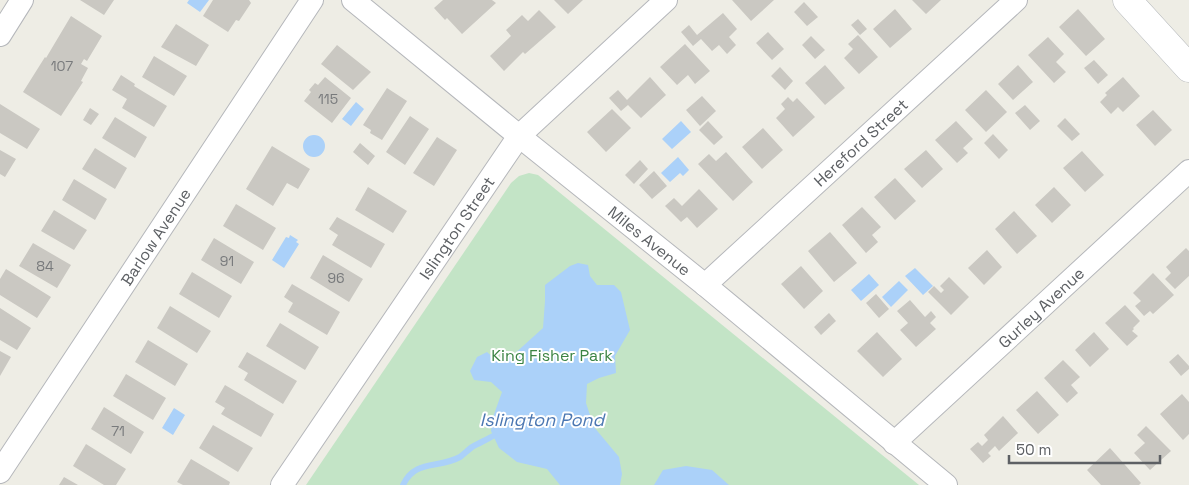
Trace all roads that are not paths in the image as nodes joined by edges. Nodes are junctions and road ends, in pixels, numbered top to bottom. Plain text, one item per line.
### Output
1 (22, 0) edge
2 (312, 0) edge
3 (353, 0) edge
4 (666, 0) edge
5 (1016, 0) edge
6 (1127, 0) edge
7 (0, 35) edge
8 (1189, 68) edge
9 (519, 136) junction
10 (1189, 171) edge
11 (705, 285) junction
12 (894, 443) junction
13 (0, 472) edge
14 (282, 485) edge
15 (946, 485) edge

1 - 7 street
2 - 13 street, Barlow Avenue
3 - 9 street, Miles Avenue
4 - 9 street, Islington Street
5 - 11 street, Hereford Street
6 - 8 street
9 - 11 street, Miles Avenue
9 - 14 street, Islington Street
10 - 12 street, Gurley Avenue
11 - 12 street, Miles Avenue
12 - 15 street, Miles Avenue

